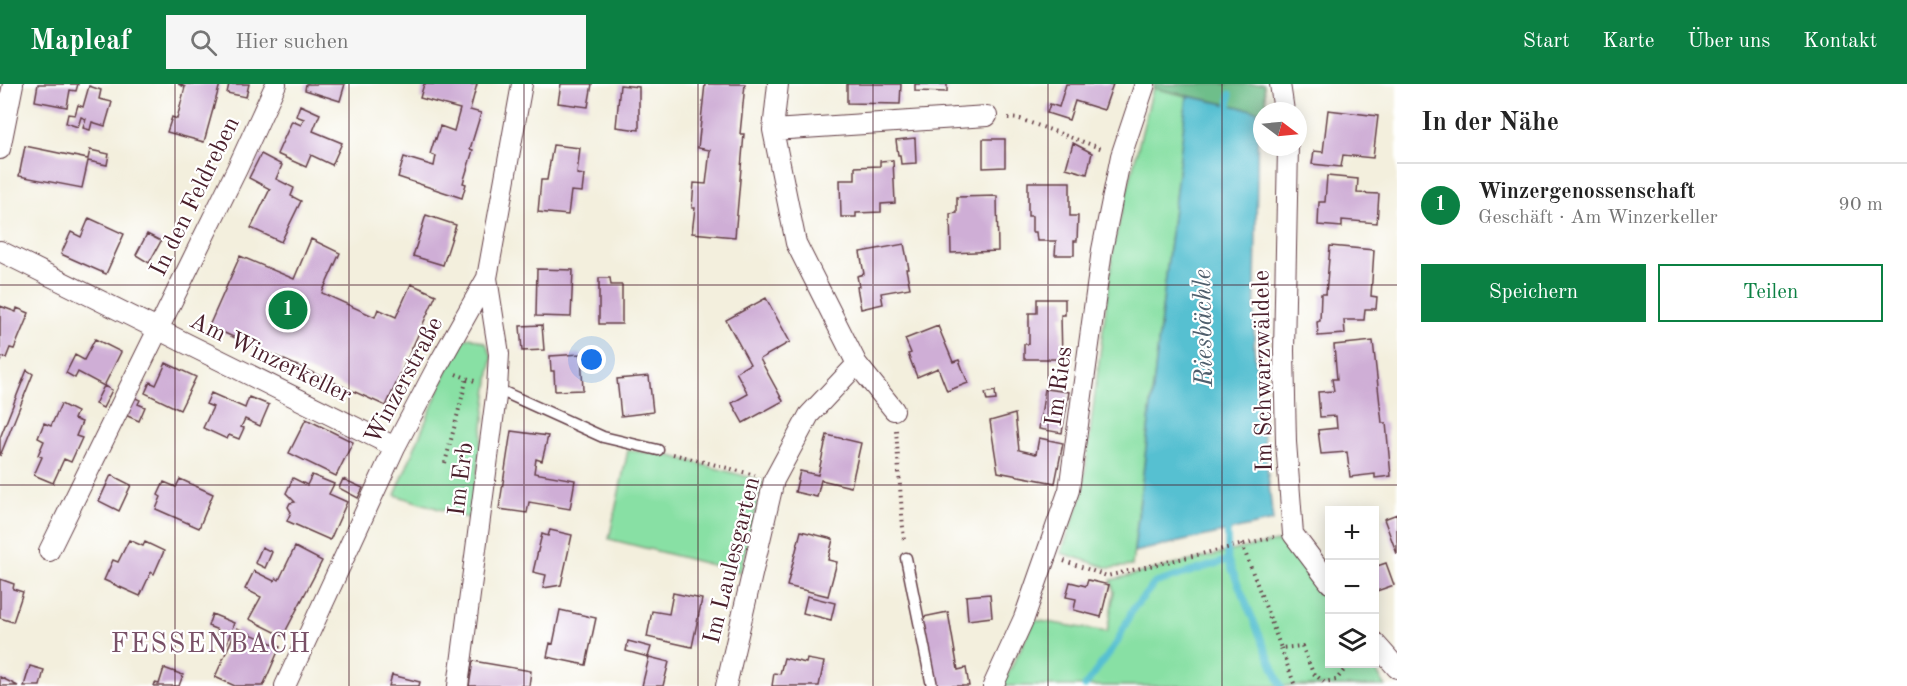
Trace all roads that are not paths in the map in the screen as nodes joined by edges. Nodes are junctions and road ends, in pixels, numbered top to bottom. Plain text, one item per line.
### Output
1 (14, 84) edge
2 (276, 84) edge
3 (522, 84) edge
4 (778, 84) edge
5 (1145, 84) edge
6 (1280, 84) edge
7 (1283, 102) edge
8 (987, 116) road end
9 (772, 130) junction
10 (0, 149) edge
11 (1288, 156) edge
12 (0, 251) edge
13 (487, 278) junction
14 (157, 330) junction
15 (857, 364) junction
16 (492, 387) junction
17 (894, 410) road end
18 (395, 447) junction
19 (658, 450) road end
20 (49, 551) dead end
21 (906, 558) road end
22 (1325, 578) edge
23 (1379, 648) edge
24 (1397, 668) edge
25 (285, 686) edge
26 (458, 686) edge
27 (726, 686) edge
28 (932, 686) edge
29 (993, 686) edge

1 - 10 street
2 - 14 street, In den Feldreben
3 - 13 street, Winzerstraße
4 - 9 street
5 - 29 street, Im Ries
6 - 7 street
8 - 9 street
9 - 15 street
11 - 22 street, Im Schwarzwäldele
12 - 14 street, Am Winzerkeller
13 - 16 street, Im Erb
13 - 18 street, Winzerstraße
14 - 18 street, Am Winzerkeller
14 - 20 street, Am Winzerkeller
15 - 17 street
15 - 27 street, Im Laulesgarten
16 - 19 lane
16 - 26 street, Im Erb
18 - 25 street, Winzerstraße
21 - 28 lane
23 - 24 street

